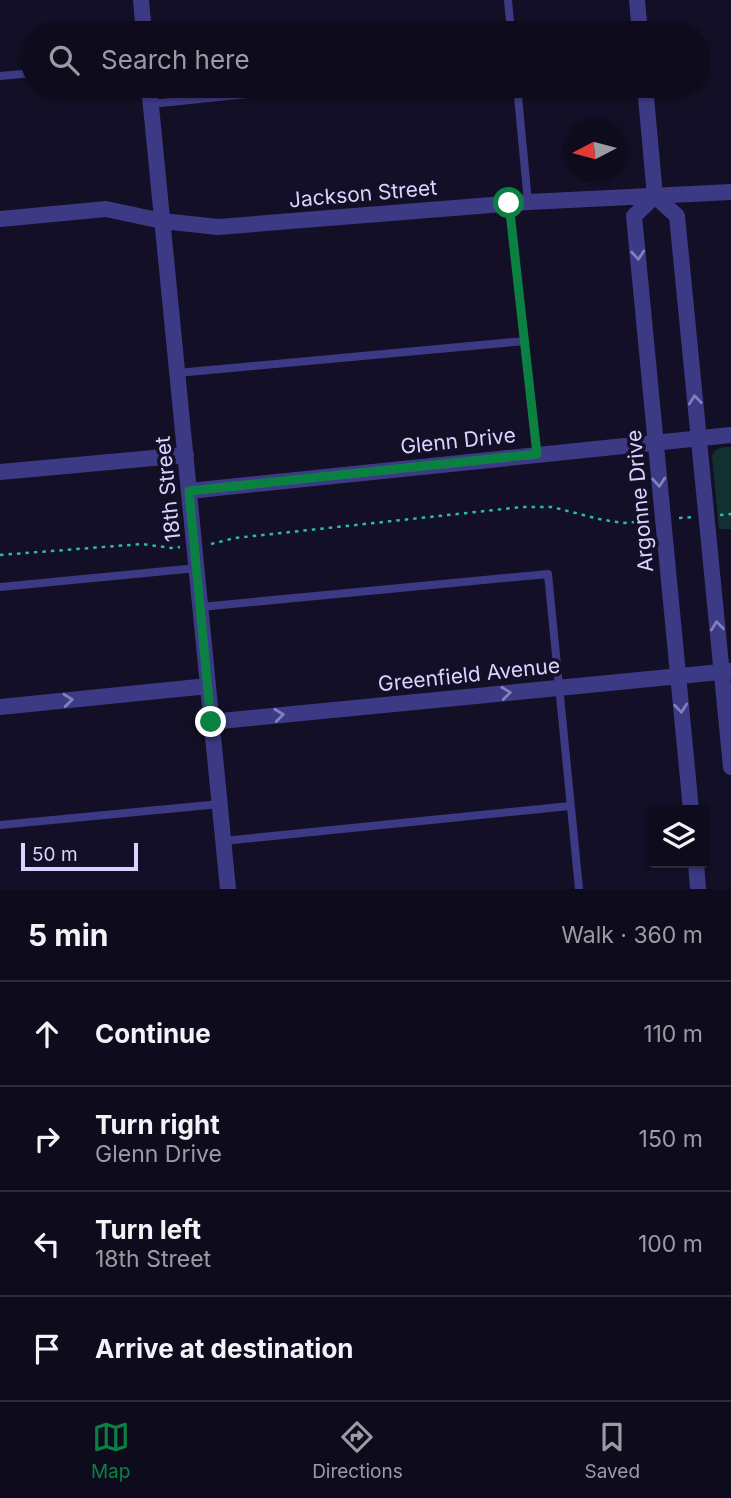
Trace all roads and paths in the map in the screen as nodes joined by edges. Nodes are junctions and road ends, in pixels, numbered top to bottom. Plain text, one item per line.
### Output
1 (141, 0) edge
2 (508, 0) edge
3 (637, 0) edge
4 (143, 21) edge
5 (510, 21) edge
6 (639, 21) edge
7 (21, 74) edge
8 (0, 76) edge
9 (150, 98) edge
10 (210, 98) edge
11 (518, 98) edge
12 (646, 98) edge
13 (151, 104) junction
14 (731, 192) edge
15 (655, 196) junction
16 (528, 202) junction
17 (509, 203) junction
18 (0, 219) edge
19 (163, 221) junction
20 (524, 341) junction
21 (177, 373) junction
22 (731, 435) edge
23 (699, 438) junction
24 (655, 442) junction
25 (537, 454) junction
26 (186, 455) junction
27 (0, 472) edge
28 (189, 491) junction
29 (731, 514) edge
30 (719, 515) dead end
31 (699, 517) dead end
32 (674, 519) dead end
33 (649, 521) dead end
34 (211, 544) dead end
35 (171, 548) dead end
36 (0, 555) edge
37 (197, 568) junction
38 (0, 587) edge
39 (201, 607) junction
40 (726, 671) edge
41 (678, 676) junction
42 (208, 686) junction
43 (559, 688) junction
44 (0, 707) edge
45 (211, 722) junction
46 (731, 767) edge
47 (220, 804) junction
48 (691, 805) edge
49 (570, 806) junction
50 (0, 825) edge
51 (223, 841) junction
52 (696, 868) edge
53 (228, 889) edge
54 (579, 889) edge
55 (698, 889) edge

1 - 4 street
2 - 5 lane
3 - 6 street
7 - 8 lane
9 - 13 street, 18th Street
10 - 13 lane
11 - 16 lane
12 - 15 street
13 - 19 street, 18th Street
14 - 15 street, Jackson Street
15 - 16 street, Jackson Street
23 -> 15 street
15 -> 24 street, Argonne Drive
16 - 17 street, Jackson Street
17 - 19 street, Jackson Street
17 - 20 lane
18 - 19 street, Jackson Street
19 - 21 street, 18th Street
20 - 21 lane
20 - 25 lane
21 - 26 street, 18th Street
22 - 23 street, Glenn Drive
23 - 24 street, Glenn Drive
40 -> 23 street
24 - 25 street, Glenn Drive
24 -> 41 street, Argonne Drive
25 - 28 street, Glenn Drive
26 - 27 street
26 - 28 street, 18th Street
28 - 37 street, 18th Street
29 - 30 path
31 - 32 path
33 - 34 path
35 - 36 path
37 - 38 lane
37 - 39 street, 18th Street
39 - 42 street, 18th Street
39 - 43 lane
40 - 41 street, Greenfield Avenue
40 - 46 street
41 - 43 street, Greenfield Avenue
41 -> 48 street, Argonne Drive
44 -> 42 street
42 - 45 street, 18th Street
45 -> 43 street, Greenfield Avenue
43 - 49 lane
45 - 47 street, 18th Street
47 - 50 lane
47 - 51 street, 18th Street
49 - 51 lane
49 - 54 lane
51 - 53 street, 18th Street
52 - 55 street

